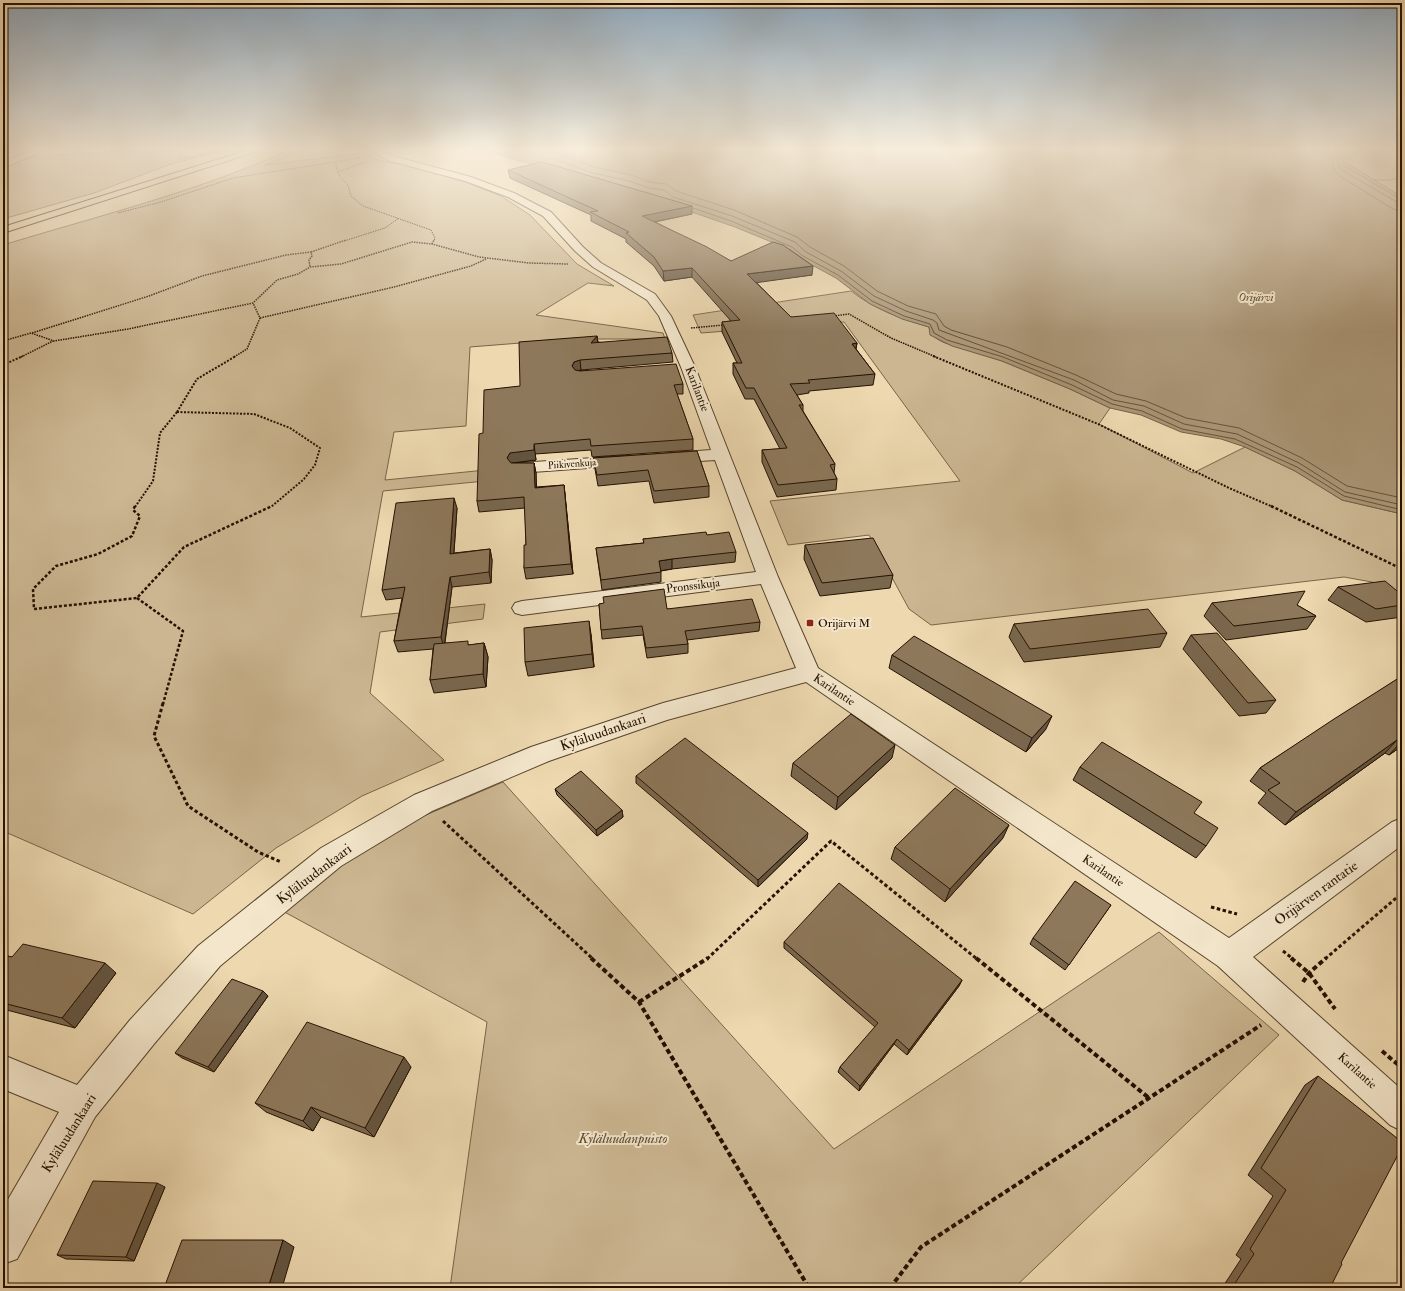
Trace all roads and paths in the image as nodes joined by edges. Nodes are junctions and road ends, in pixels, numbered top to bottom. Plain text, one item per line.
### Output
1 (63, 211) edge
2 (378, 211) edge
3 (542, 211) edge
4 (399, 218) junction
5 (3, 230) edge
6 (432, 244) junction
7 (311, 252) junction
8 (487, 258) junction
9 (597, 265) junction
10 (310, 267) junction
11 (253, 303) junction
12 (665, 316) junction
13 (828, 316) edge
14 (260, 318) junction
15 (727, 325) edge
16 (689, 328) junction
17 (31, 333) junction
18 (691, 335) dead end
19 (3, 341) edge
20 (54, 341) junction
21 (3, 365) edge
22 (177, 412) junction
23 (722, 454) junction
24 (519, 468) edge
25 (1402, 569) edge
26 (768, 577) junction
27 (137, 598) junction
28 (522, 608) dead end
29 (809, 673) junction
30 (423, 803) junction
31 (1402, 830) edge
32 (286, 865) dead end
33 (1402, 893) edge
34 (1210, 907) dead end
35 (1260, 933) junction
36 (1229, 956) junction
37 (1309, 973) junction
38 (639, 1002) junction
39 (1287, 1008) junction
40 (1336, 1011) dead end
41 (1378, 1047) dead end
42 (1402, 1068) edge
43 (3, 1072) edge
44 (1149, 1098) junction
45 (83, 1105) junction
46 (1402, 1113) edge
47 (3, 1245) edge
48 (809, 1288) edge
49 (890, 1288) edge

1 - 5 highway
2 - 4 path
3 - 9 street, Karilantie
4 - 6 path
4 - 7 path
6 - 8 path
6 - 10 path
7 - 10 path
7 - 17 path
8 - 9 path
8 - 14 path
9 - 12 street, Karilantie
10 - 11 path
11 - 14 path
11 - 20 path
12 - 16 path
12 - 23 street, Karilantie
13 - 25 path
14 - 22 path
15 - 16 path
16 - 18 path
17 - 19 path
17 - 20 path
20 - 21 path
22 - 27 path
22 - 27 path
23 - 24 street, Piikivenkuja
23 - 26 street, Karilantie
26 - 28 street, Pronssikuja
26 - 29 street, Karilantie
27 - 32 path
29 - 30 street, Kyläluudankaari
29 - 36 street, Karilantie
30 - 38 path
30 - 45 street, Kyläluudankaari
31 - 35 street, Orijärven rantatie
33 - 37 path
34 - 35 path
35 - 36 street, Orijärven rantatie
35 - 37 path
36 - 39 street, Karilantie
37 - 39 path
37 - 40 path
38 - 44 path
38 - 48 path
39 - 44 path
39 - 46 street, Karilantie
41 - 42 path
43 - 45 street
44 - 49 path
45 - 47 street, Kyläluudankaari

